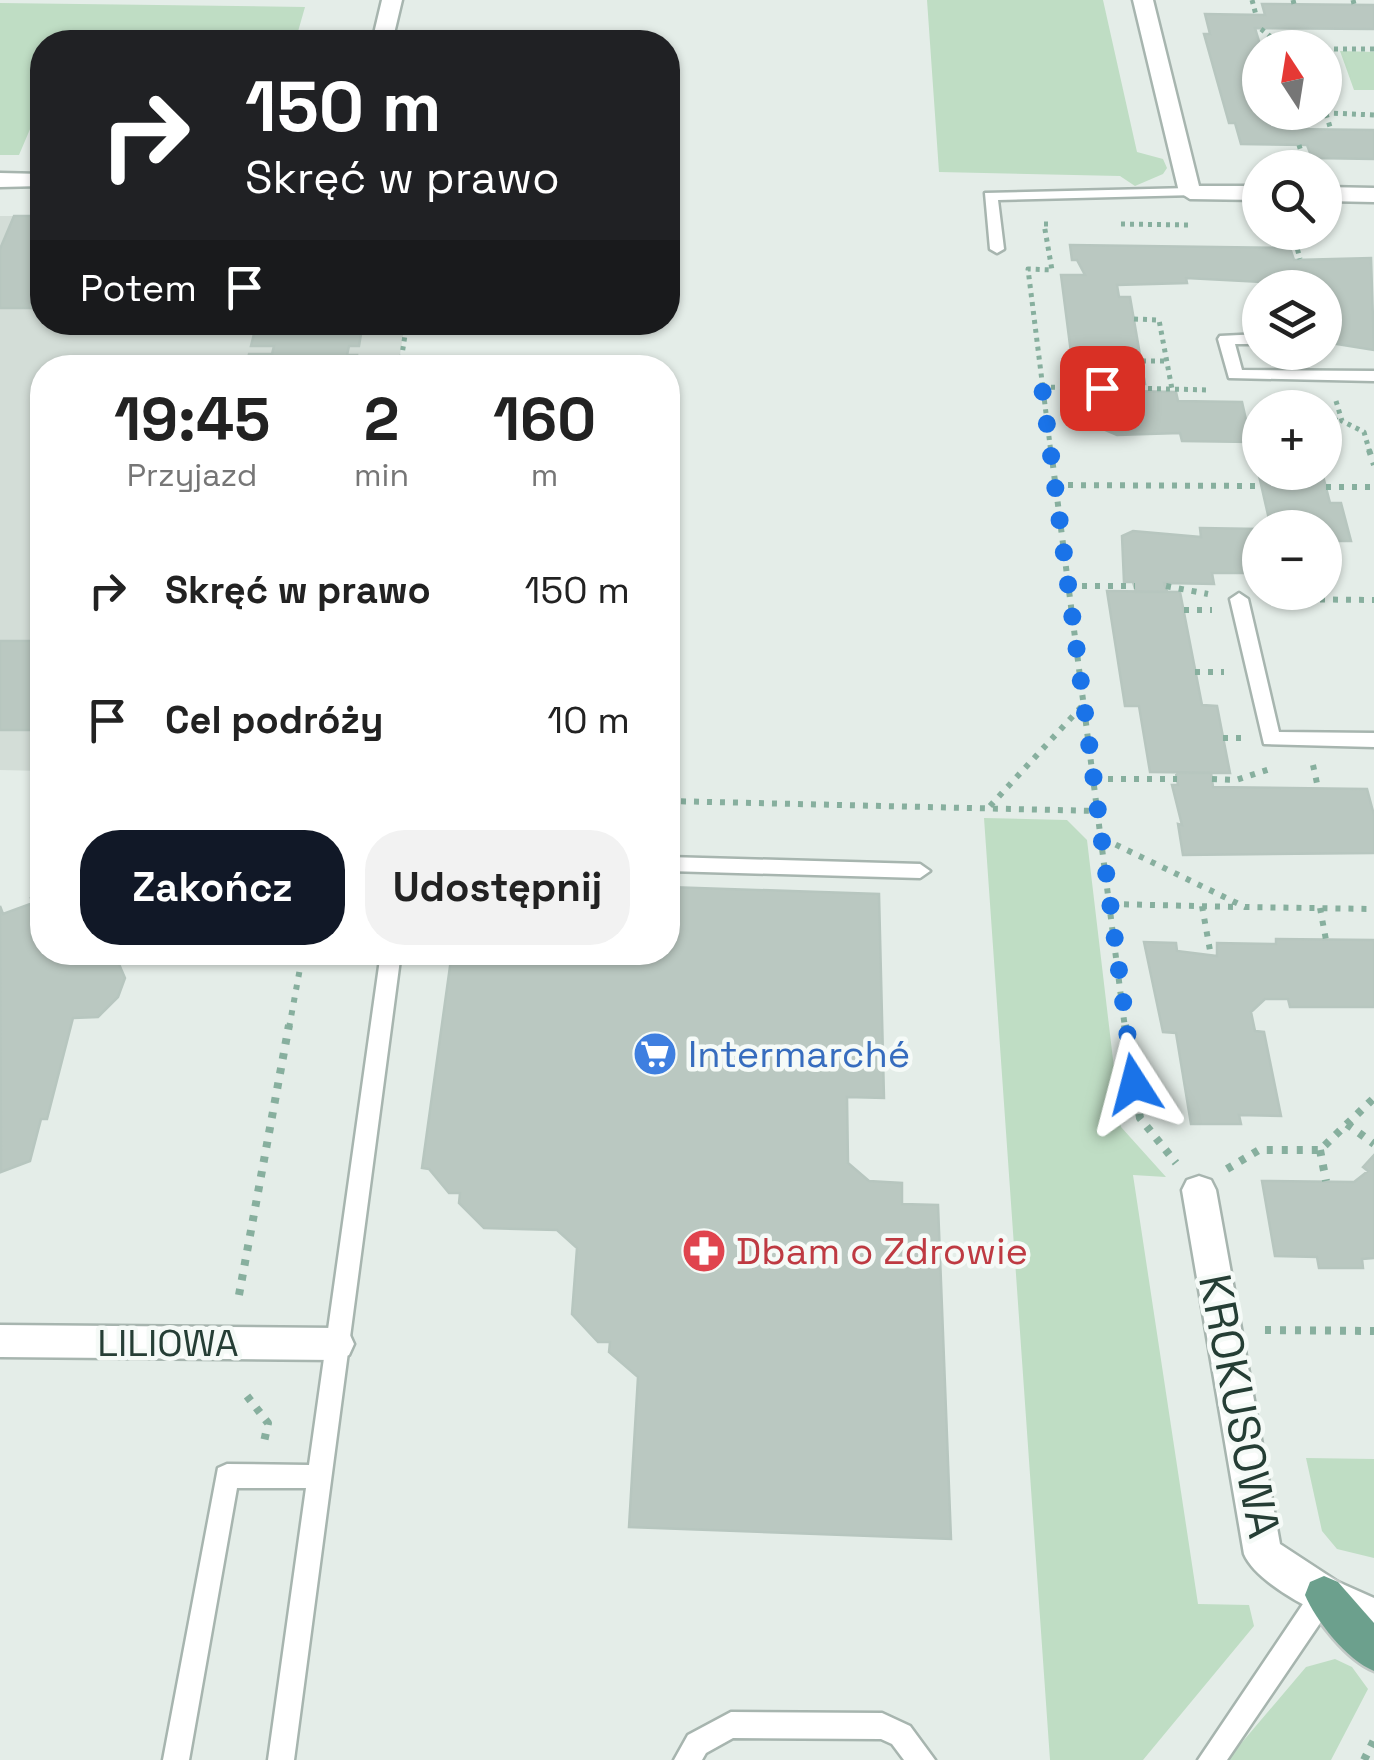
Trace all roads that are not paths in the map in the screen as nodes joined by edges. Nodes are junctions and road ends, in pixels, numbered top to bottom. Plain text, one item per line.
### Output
1 (392, 0) edge
2 (1142, 0) edge
3 (385, 30) edge
4 (0, 180) edge
5 (30, 180) edge
6 (1190, 192) junction
7 (1242, 193) edge
8 (1342, 194) edge
9 (1374, 195) edge
10 (997, 250) dead end
11 (1242, 339) edge
12 (1374, 376) edge
13 (1228, 602) road end
14 (1374, 740) edge
15 (680, 864) edge
16 (920, 871) dead end
17 (389, 965) edge
18 (1201, 1180) road end
19 (0, 1342) edge
20 (336, 1344) junction
21 (318, 1478) junction
22 (1374, 1590) edge
23 (1324, 1596) junction
24 (1374, 1618) edge
25 (1374, 1652) edge
26 (176, 1760) edge
27 (281, 1760) edge
28 (687, 1760) edge
29 (922, 1760) edge
30 (1211, 1760) edge

1 - 3 street
2 - 6 street
4 - 5 street
6 - 7 street
6 - 10 lane
8 - 9 street
11 - 12 lane
13 - 14 lane
15 - 16 lane
17 - 20 lane
18 - 23 street, KROKUSOWA
19 - 20 street, LILIOWA
20 - 21 lane
21 - 26 lane
21 - 27 lane
22 - 23 street
23 - 24 street, KROKUSOWA
23 - 25 main road
23 - 30 lane
28 - 29 lane

